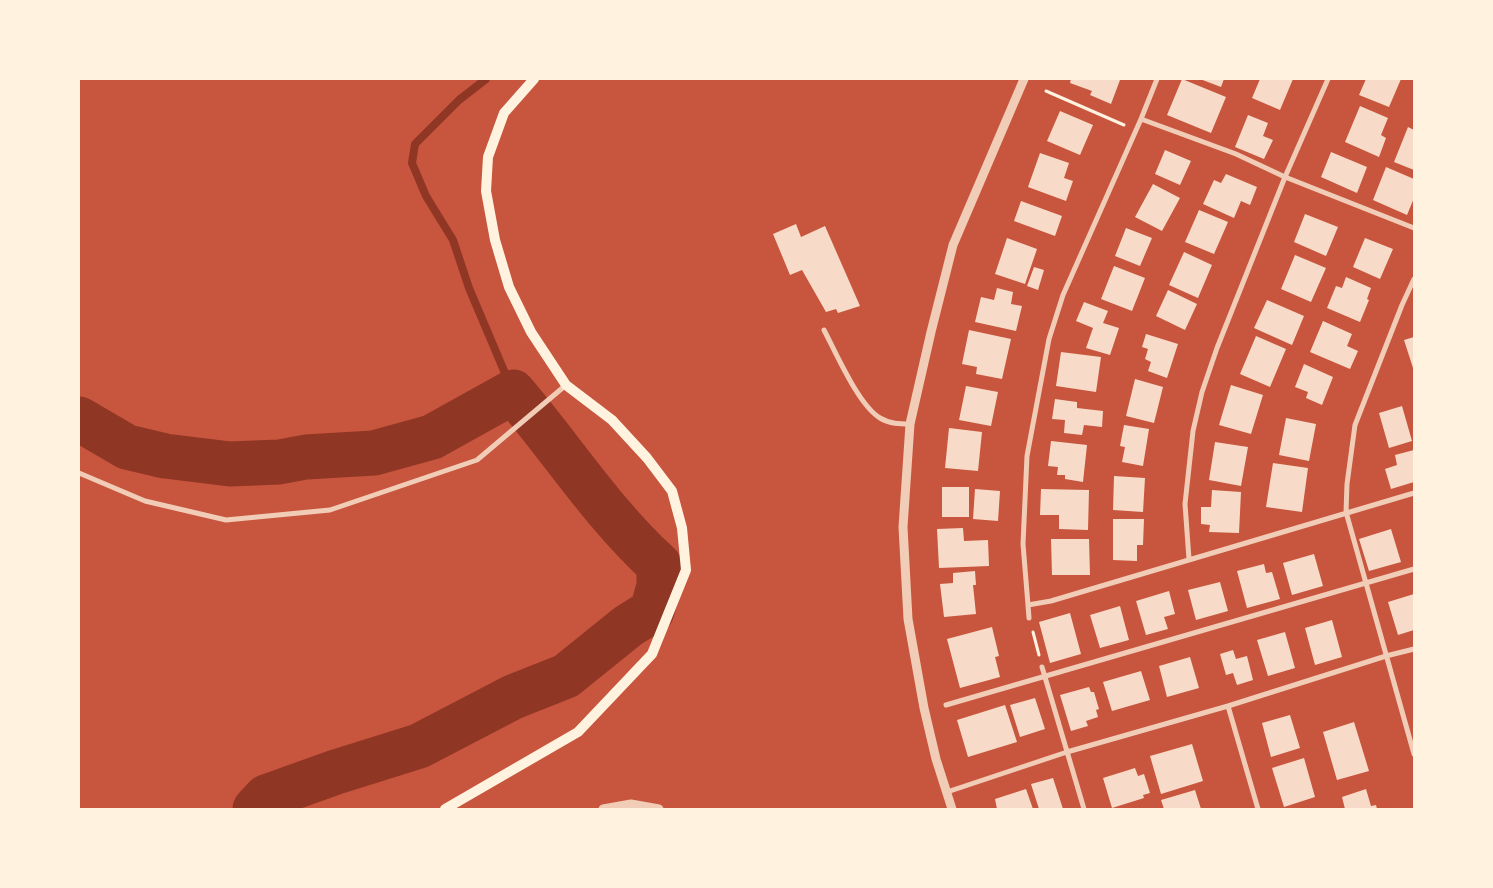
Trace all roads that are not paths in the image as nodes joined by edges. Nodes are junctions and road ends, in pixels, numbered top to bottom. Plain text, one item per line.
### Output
1 (534, 79) edge
2 (1024, 79) edge
3 (1157, 79) edge
4 (1328, 79) edge
5 (1141, 119) junction
6 (1285, 177) junction
7 (1414, 228) edge
8 (1414, 279) edge
9 (824, 330) dead end
10 (566, 385) junction
11 (910, 424) junction
12 (79, 473) edge
13 (1414, 493) edge
14 (1346, 512) junction
15 (1189, 559) junction
16 (1414, 569) edge
17 (1365, 583) junction
18 (1028, 605) junction
19 (1029, 618) road end
20 (1414, 649) edge
21 (1386, 656) junction
22 (1042, 667) road end
23 (1045, 676) junction
24 (946, 706) dead end
25 (1228, 706) junction
26 (1067, 752) junction
27 (1414, 754) edge
28 (947, 792) junction
29 (445, 809) edge
30 (603, 809) edge
31 (659, 809) edge
32 (952, 809) edge
33 (1084, 809) edge
34 (1258, 809) edge

1 - 10 main road
2 - 11 street
3 - 5 street
4 - 6 street
5 - 6 street
5 - 18 street
6 - 7 street
6 - 15 street
8 - 14 street
9 - 11 street
10 - 12 street
10 - 29 main road
11 - 28 street
13 - 14 street
14 - 15 street
14 - 17 street
15 - 18 street
16 - 17 street
17 - 21 street
17 - 23 street
18 - 19 street
20 - 21 street
21 - 25 street
21 - 27 street
22 - 23 street
23 - 24 street
23 - 26 street
25 - 26 street
25 - 34 street
26 - 28 street
26 - 33 street
28 - 32 street
30 - 31 street

